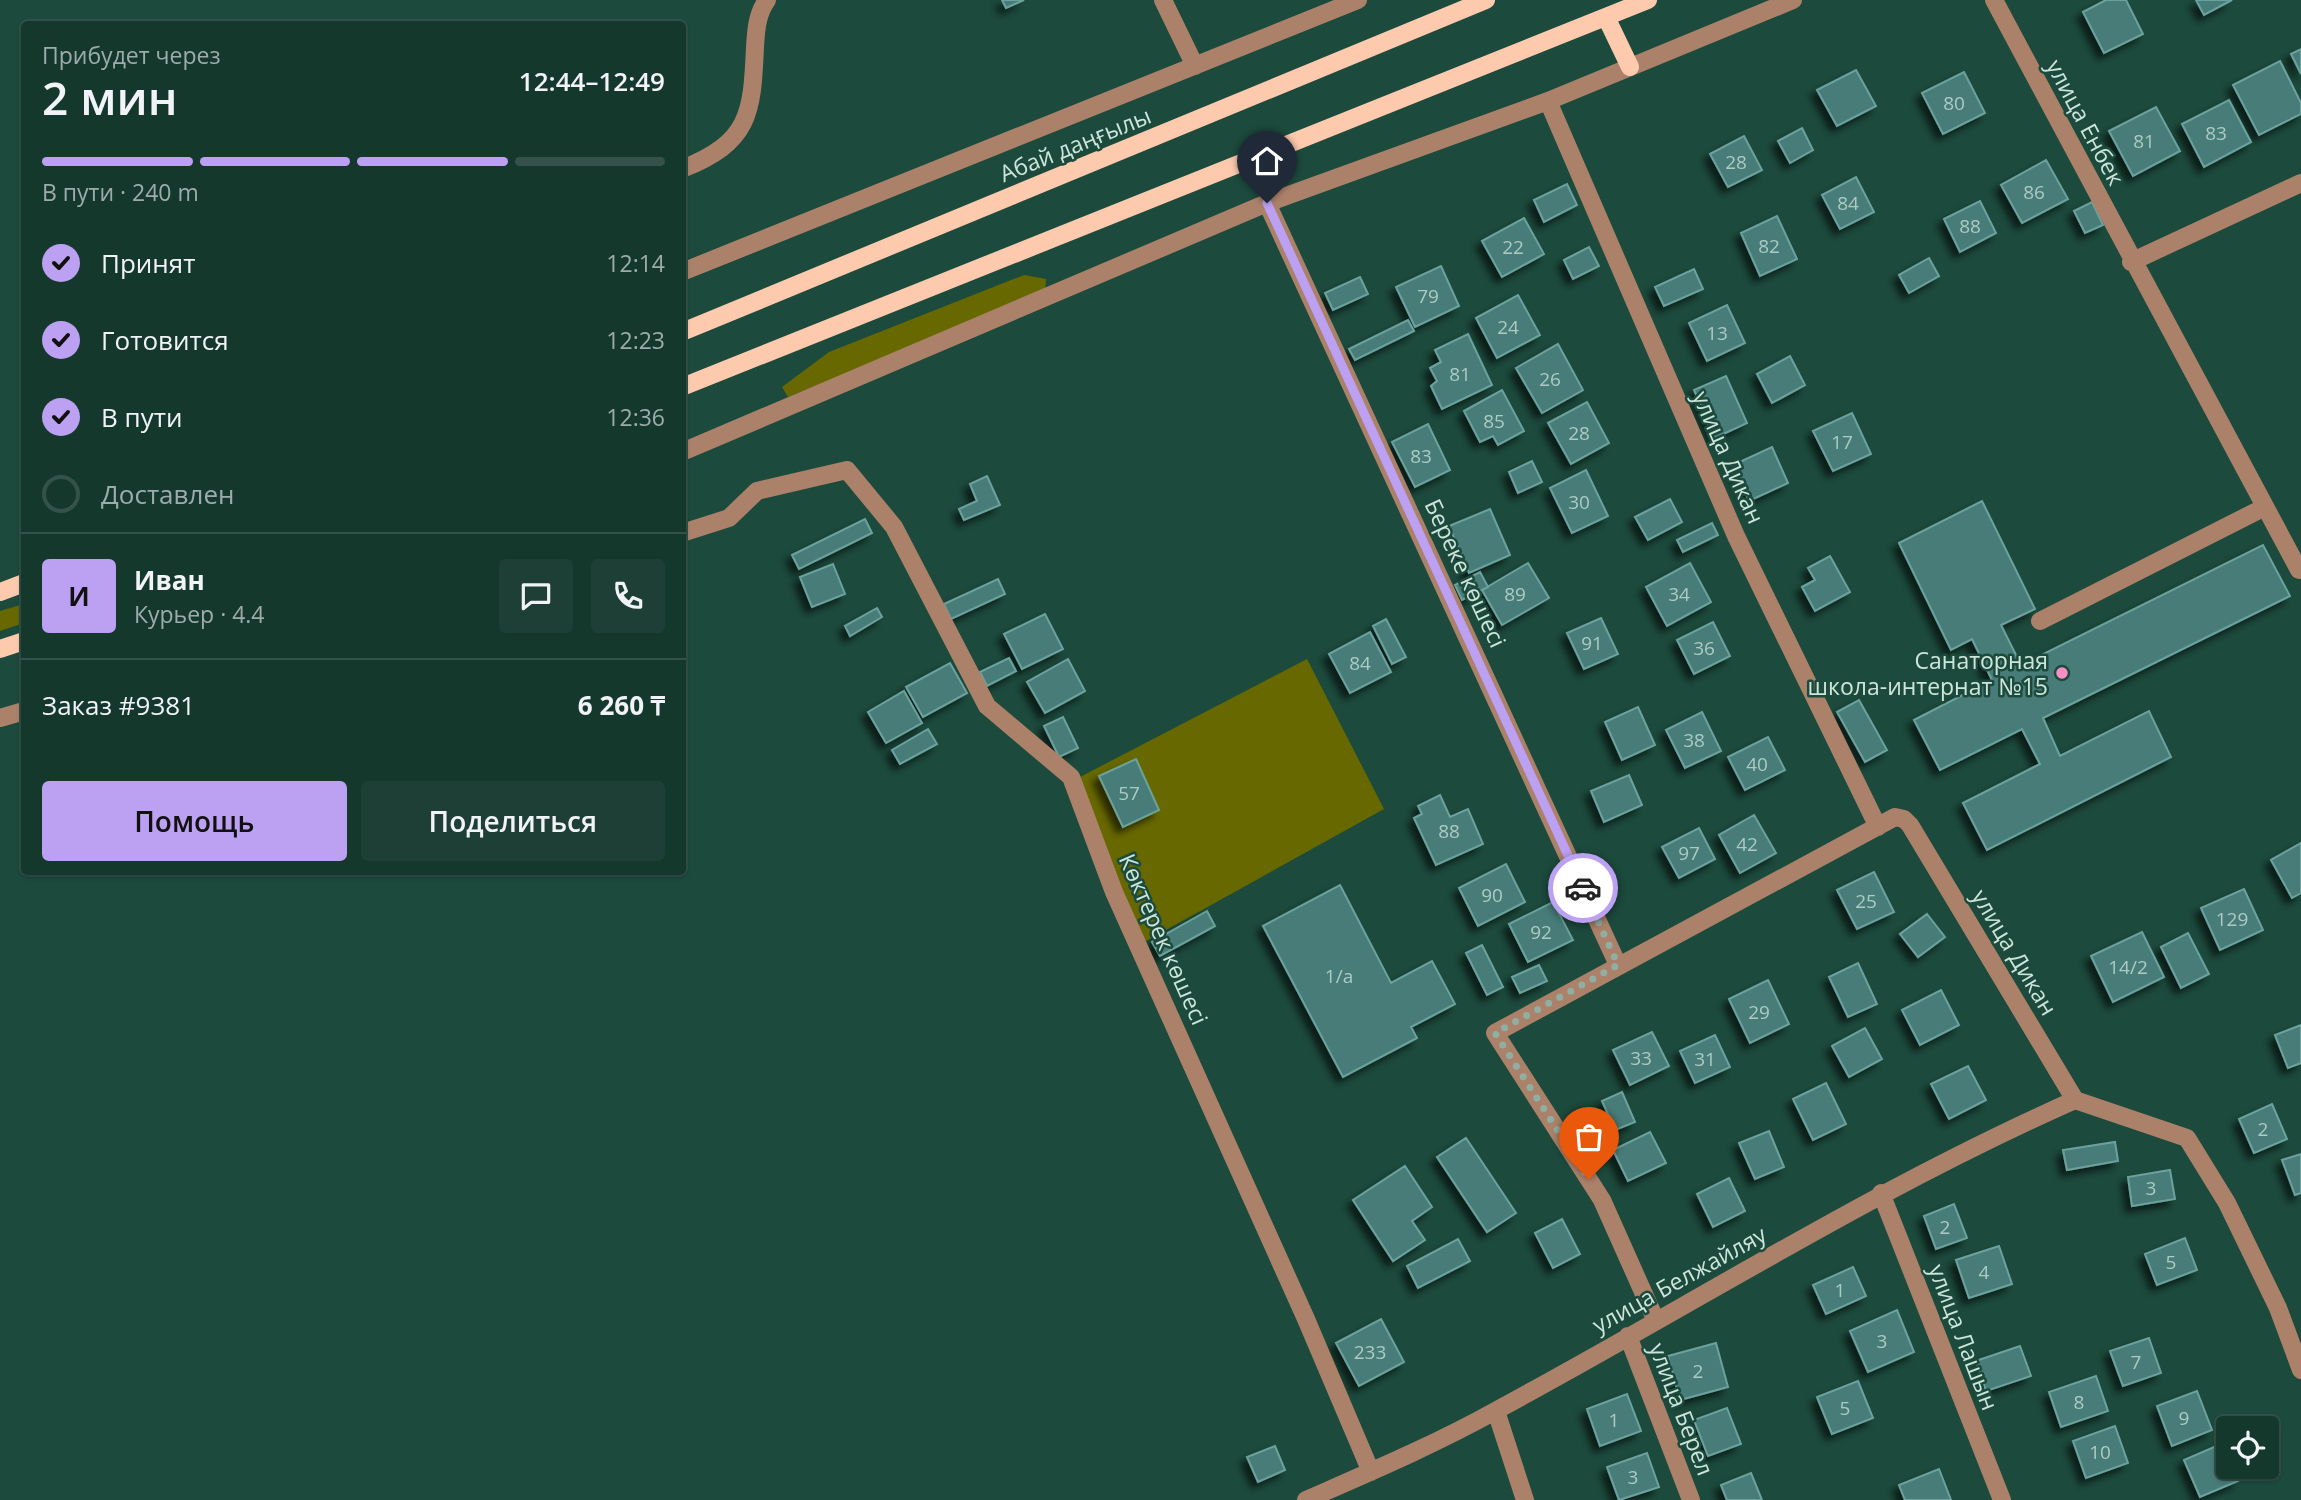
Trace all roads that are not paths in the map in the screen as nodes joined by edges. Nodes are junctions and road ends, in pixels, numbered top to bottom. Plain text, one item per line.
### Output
1 (767, 0) edge
2 (1163, 0) edge
3 (1358, 0) edge
4 (1486, 0) edge
5 (1648, 0) edge
6 (1793, 0) edge
7 (1994, 0) edge
8 (1606, 17) junction
9 (1195, 66) junction
10 (1630, 66) junction
11 (1548, 101) junction
12 (686, 167) edge
13 (2301, 183) edge
14 (1267, 203) junction
15 (2133, 264) junction
16 (686, 270) edge
17 (686, 330) edge
18 (686, 385) edge
19 (686, 450) edge
20 (2265, 507) junction
21 (686, 532) edge
22 (2299, 570) dead end
23 (21, 584) edge
24 (0, 592) edge
25 (2040, 621) dead end
26 (21, 642) edge
27 (0, 649) edge
28 (21, 711) edge
29 (0, 718) edge
30 (1878, 827) junction
31 (1618, 965) junction
32 (2075, 1100) junction
33 (1881, 1193) junction
34 (1656, 1321) junction
35 (1628, 1336) junction
36 (2301, 1370) edge
37 (1496, 1411) junction
38 (1371, 1472) junction
39 (1306, 1500) edge
40 (1525, 1500) edge
41 (1691, 1500) edge
42 (2002, 1500) edge

1 - 12 street
2 - 9 street
3 - 9 street
4 - 17 main road, Абай даңғылы
5 - 8 main road
6 - 10 street
7 - 15 street, улица Енбек
8 - 10 main road
8 - 18 main road
9 - 16 street
10 - 11 street
11 - 14 street
11 - 30 street, улица Дикан
13 - 15 street
14 - 19 street
14 - 31 street, Береке көшесі
15 - 20 street, улица Енбек
20 - 22 street, улица Енбек
20 - 25 street
21 - 38 street, Көктерек көшесі
23 - 24 main road
26 - 27 main road
28 - 29 street
30 - 31 street, улица Дикан
30 - 32 street, улица Дикан
31 - 34 street, улица Дикан
32 - 33 street, улица Белжайляу
32 - 36 street
33 - 34 street, улица Белжайляу
33 - 42 street, улица Лашын
34 - 35 street, улица Белжайляу
35 - 37 street, улица Белжайляу
35 - 41 street, улица Берел
37 - 38 street, улица Белжайляу
37 - 40 street
38 - 39 street, улица Белжайляу

